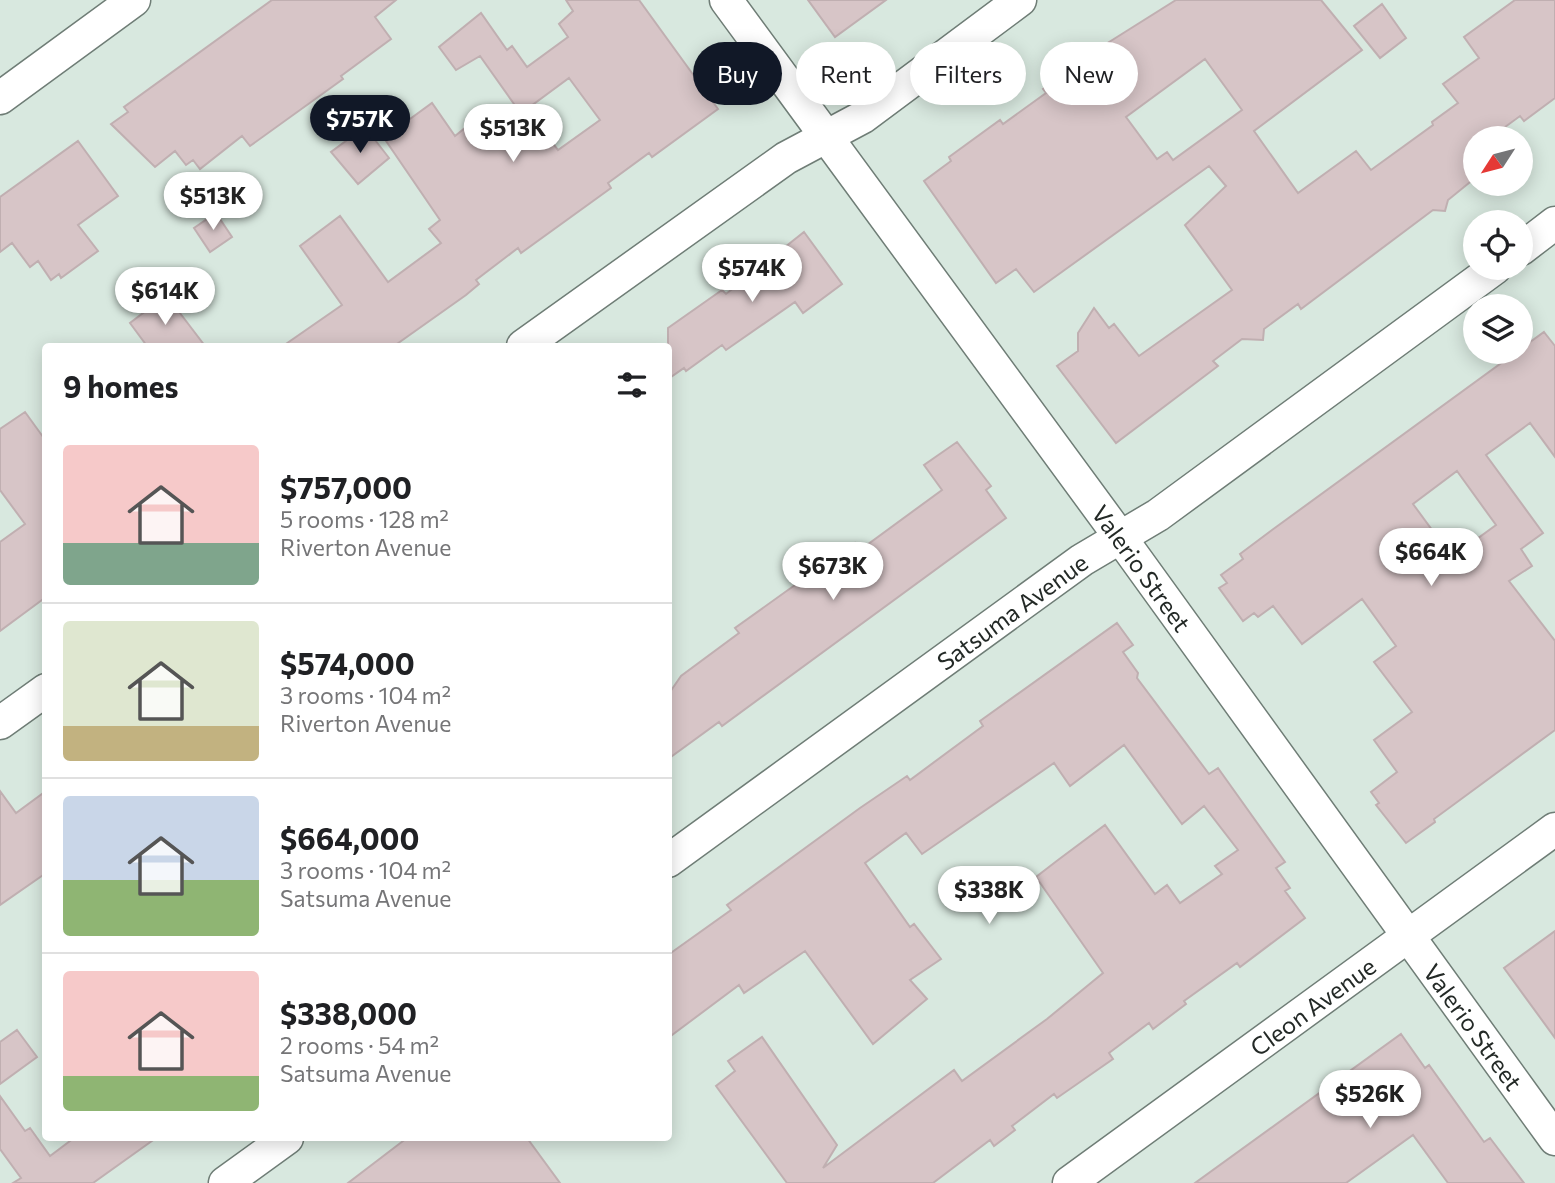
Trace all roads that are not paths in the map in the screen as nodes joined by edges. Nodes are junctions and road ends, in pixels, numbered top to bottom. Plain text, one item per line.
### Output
1 (134, 0) edge
2 (726, 0) edge
3 (1020, 0) edge
4 (0, 98) edge
5 (825, 136) junction
6 (1555, 223) edge
7 (1533, 239) edge
8 (1479, 280) edge
9 (527, 343) edge
10 (1120, 537) junction
11 (42, 693) edge
12 (0, 723) edge
13 (1555, 829) edge
14 (672, 858) edge
15 (1407, 937) junction
16 (1555, 1139) edge
17 (283, 1141) edge
18 (225, 1183) edge
19 (1069, 1183) edge

1 - 4 street
2 - 5 street, Valerio Street
3 - 5 street
5 - 9 street
5 - 10 street, Valerio Street
6 - 7 street
8 - 10 street, Satsuma Avenue
10 - 14 street, Satsuma Avenue
10 - 15 street, Valerio Street
11 - 12 street
13 - 15 street, Cleon Avenue
15 - 16 street, Valerio Street
15 - 19 street, Cleon Avenue
17 - 18 street

